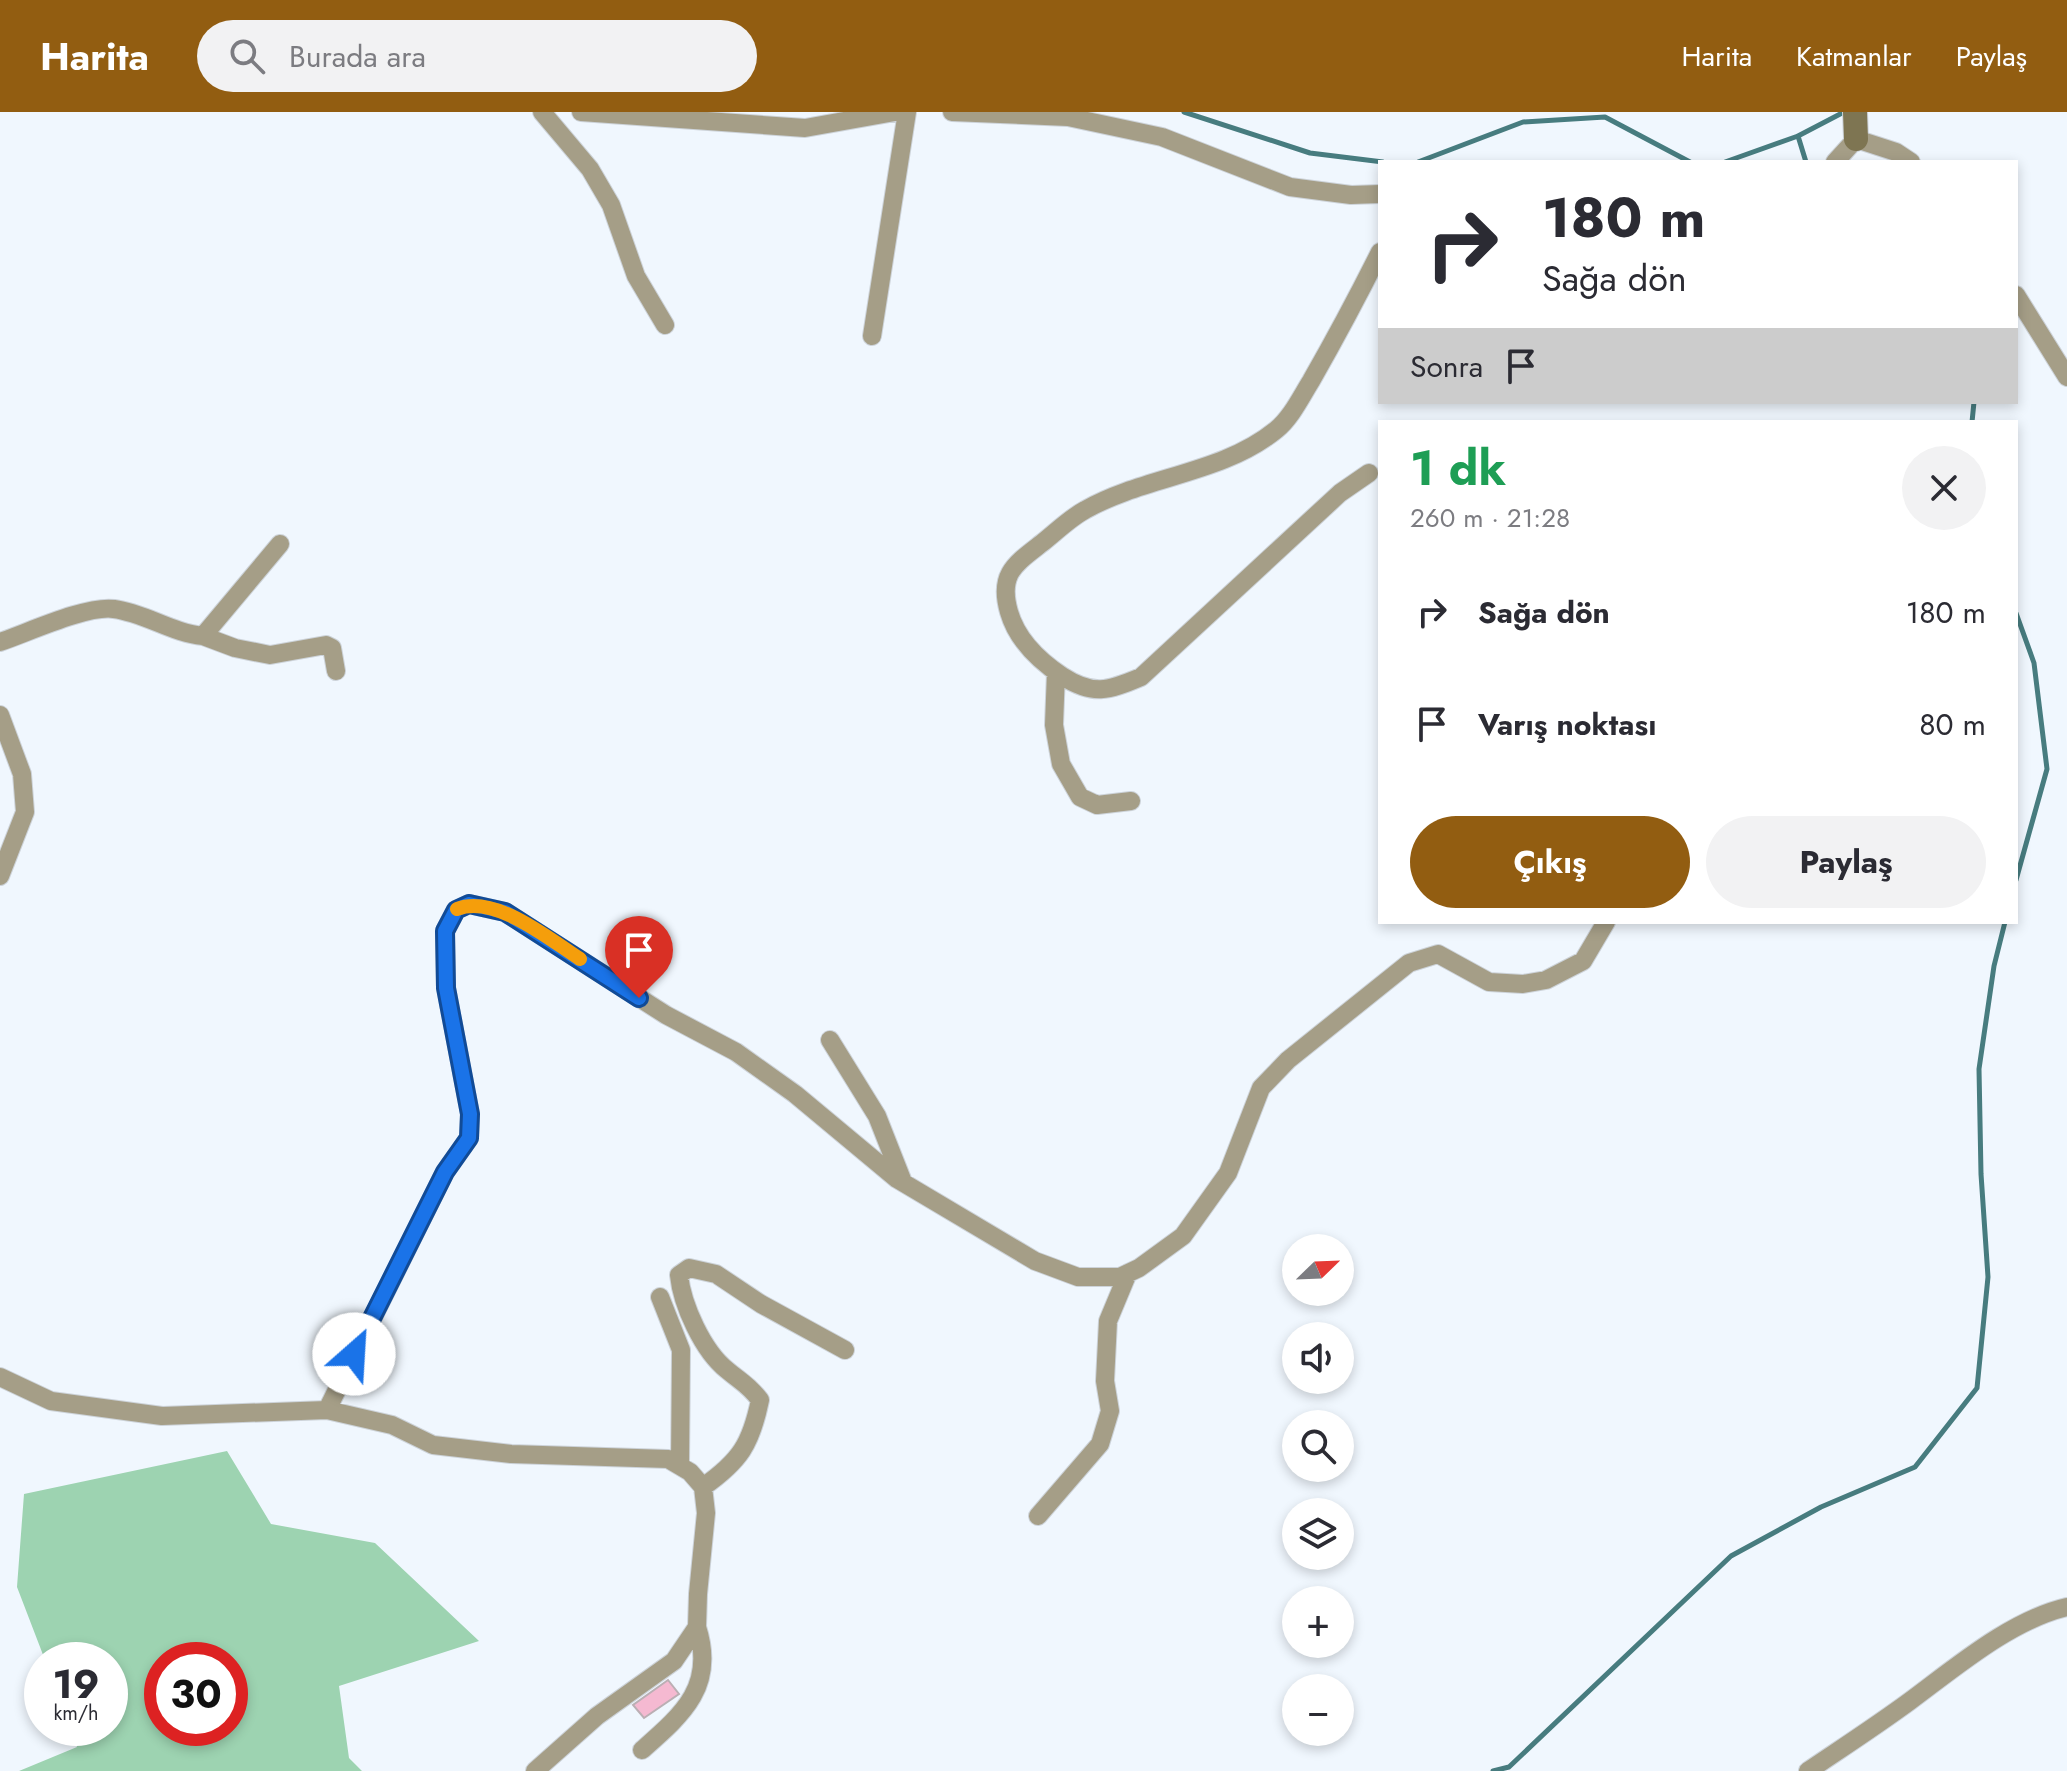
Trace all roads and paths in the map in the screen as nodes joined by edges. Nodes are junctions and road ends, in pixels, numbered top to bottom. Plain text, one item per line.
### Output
1 (542, 112) edge
2 (581, 112) edge
3 (895, 112) edge
4 (907, 112) edge
5 (952, 112) edge
6 (1855, 112) edge
7 (707, 116) edge
8 (1856, 139) junction
9 (1837, 160) edge
10 (1908, 160) edge
11 (1378, 194) edge
12 (1378, 256) edge
13 (2018, 298) edge
14 (665, 325) dead end
15 (872, 336) dead end
16 (2067, 377) edge
17 (1369, 473) dead end
18 (280, 544) dead end
19 (203, 636) junction
20 (0, 642) edge
21 (336, 671) dead end
22 (1056, 672) junction
23 (0, 715) edge
24 (1131, 801) dead end
25 (0, 876) edge
26 (1605, 924) edge
27 (830, 1040) dead end
28 (903, 1182) junction
29 (1128, 1273) junction
30 (660, 1297) dead end
31 (845, 1350) dead end
32 (0, 1377) edge
33 (327, 1410) junction
34 (680, 1466) junction
35 (703, 1487) junction
36 (1038, 1516) dead end
37 (2067, 1607) edge
38 (697, 1627) junction
39 (642, 1750) dead end
40 (535, 1771) edge
41 (1808, 1771) edge

1 - 14 street
2 - 7 street
3 - 7 street
4 - 15 street
5 - 11 street
6 - 8 street
8 - 9 street
8 - 10 street
12 - 22 street
13 - 16 street
17 - 22 street
18 - 19 street
19 - 20 street
19 - 21 street
22 - 24 street
23 - 25 street
26 - 29 street
27 - 28 street
28 - 29 street
28 - 33 street
29 - 36 street
30 - 34 street
31 - 35 street
32 - 33 street
33 - 34 street
34 - 35 street
35 - 38 street
37 - 41 street
38 - 39 street
38 - 40 street

